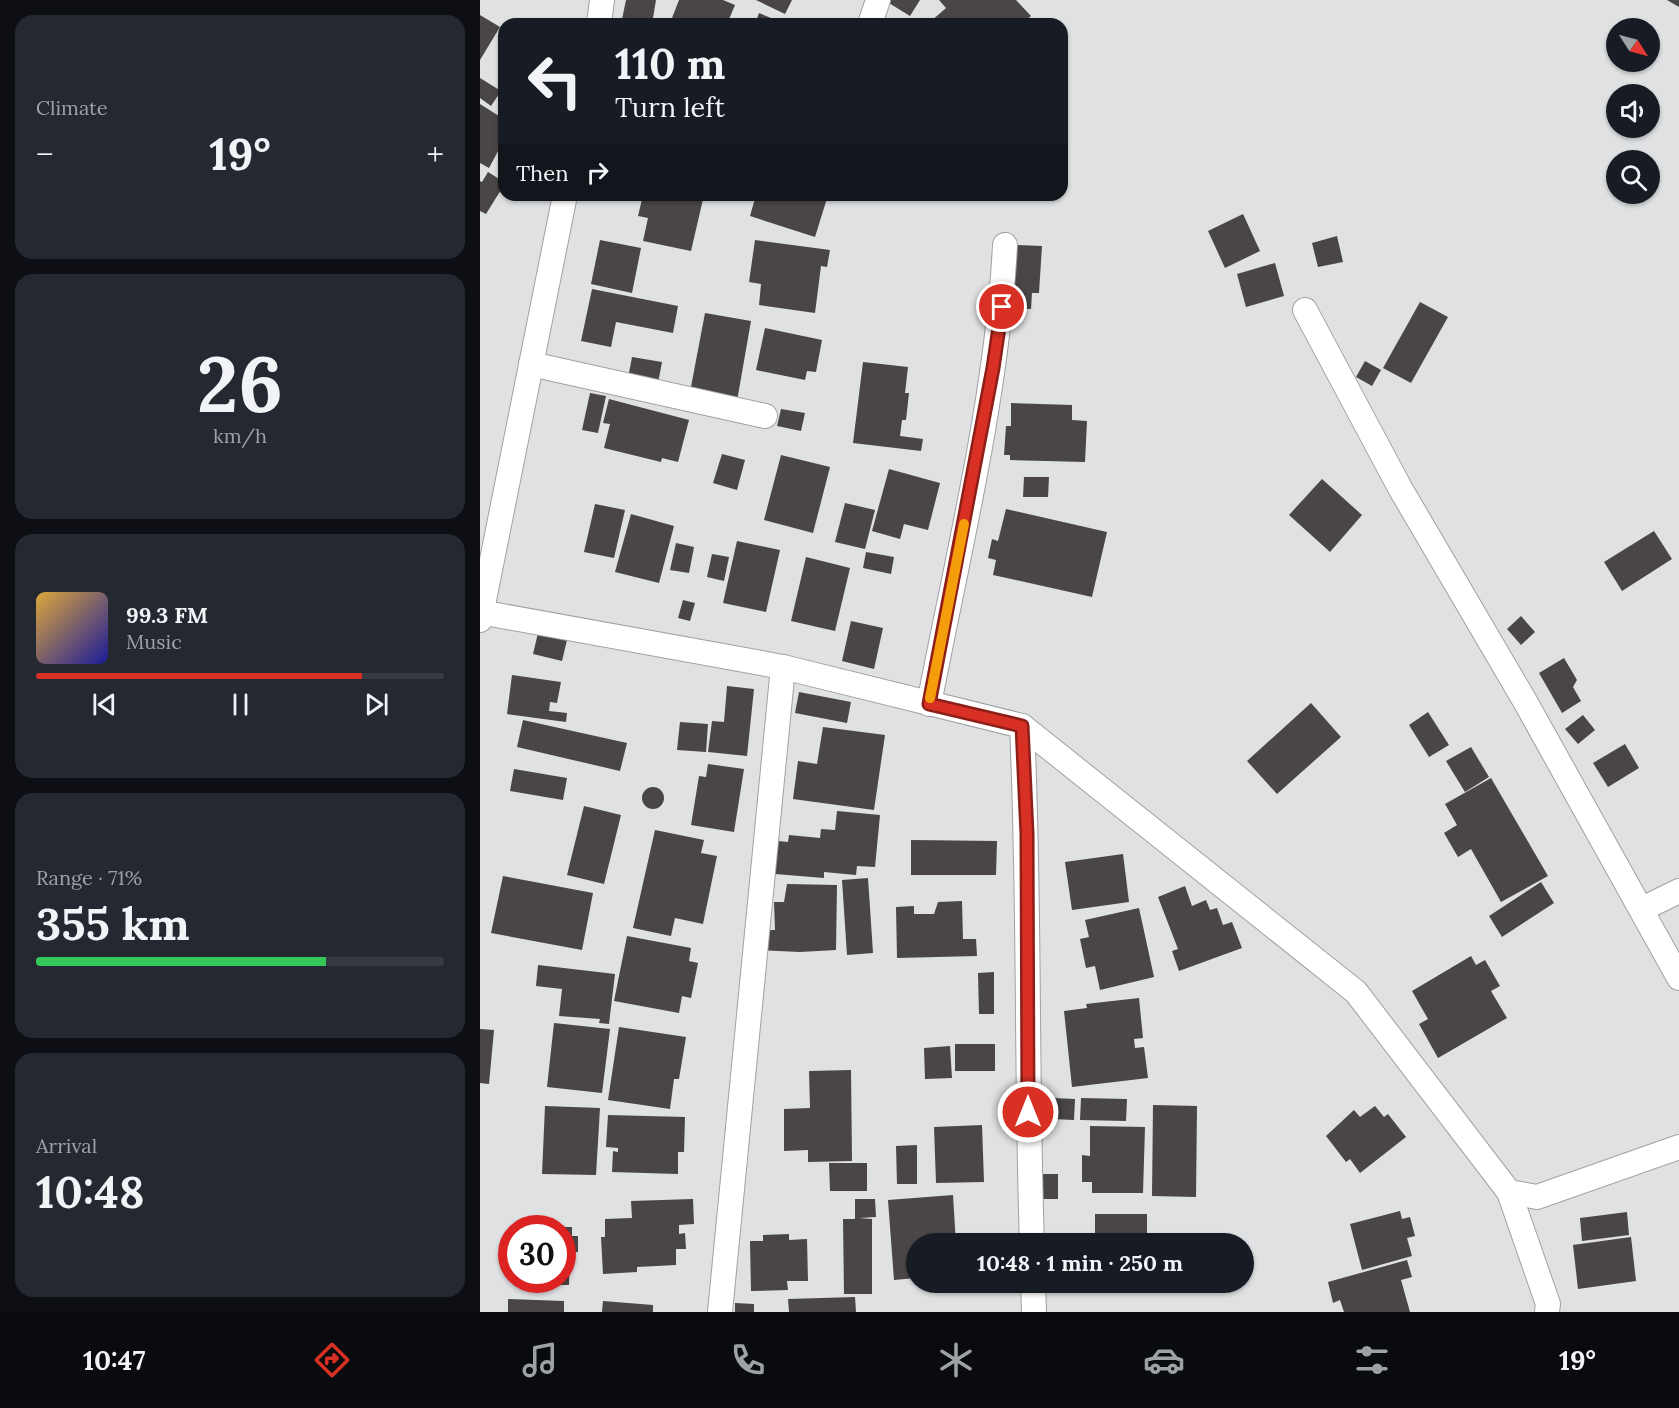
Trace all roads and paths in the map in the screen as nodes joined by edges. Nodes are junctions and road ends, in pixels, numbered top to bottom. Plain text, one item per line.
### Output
1 (602, 0) edge
2 (878, 0) edge
3 (600, 18) edge
4 (872, 18) edge
5 (564, 201) edge
6 (1005, 245) dead end
7 (1305, 310) dead end
8 (531, 364) junction
9 (765, 416) dead end
10 (480, 615) edge
11 (783, 667) junction
12 (929, 704) junction
13 (1022, 726) junction
14 (1679, 891) edge
15 (1642, 909) junction
16 (1679, 978) edge
17 (1679, 1147) edge
18 (1509, 1192) junction
19 (1032, 1233) edge
20 (1033, 1293) edge
21 (720, 1312) edge
22 (1034, 1312) edge
23 (1547, 1312) edge

1 - 3 street
2 - 4 street
5 - 8 street
6 - 12 street
7 - 15 street
8 - 9 street
8 - 10 street
10 - 11 street
11 - 12 street
11 - 21 street
12 - 13 street
13 - 18 street
13 - 19 street
14 - 15 street
15 - 16 street
17 - 18 street
18 - 23 street
20 - 22 street

